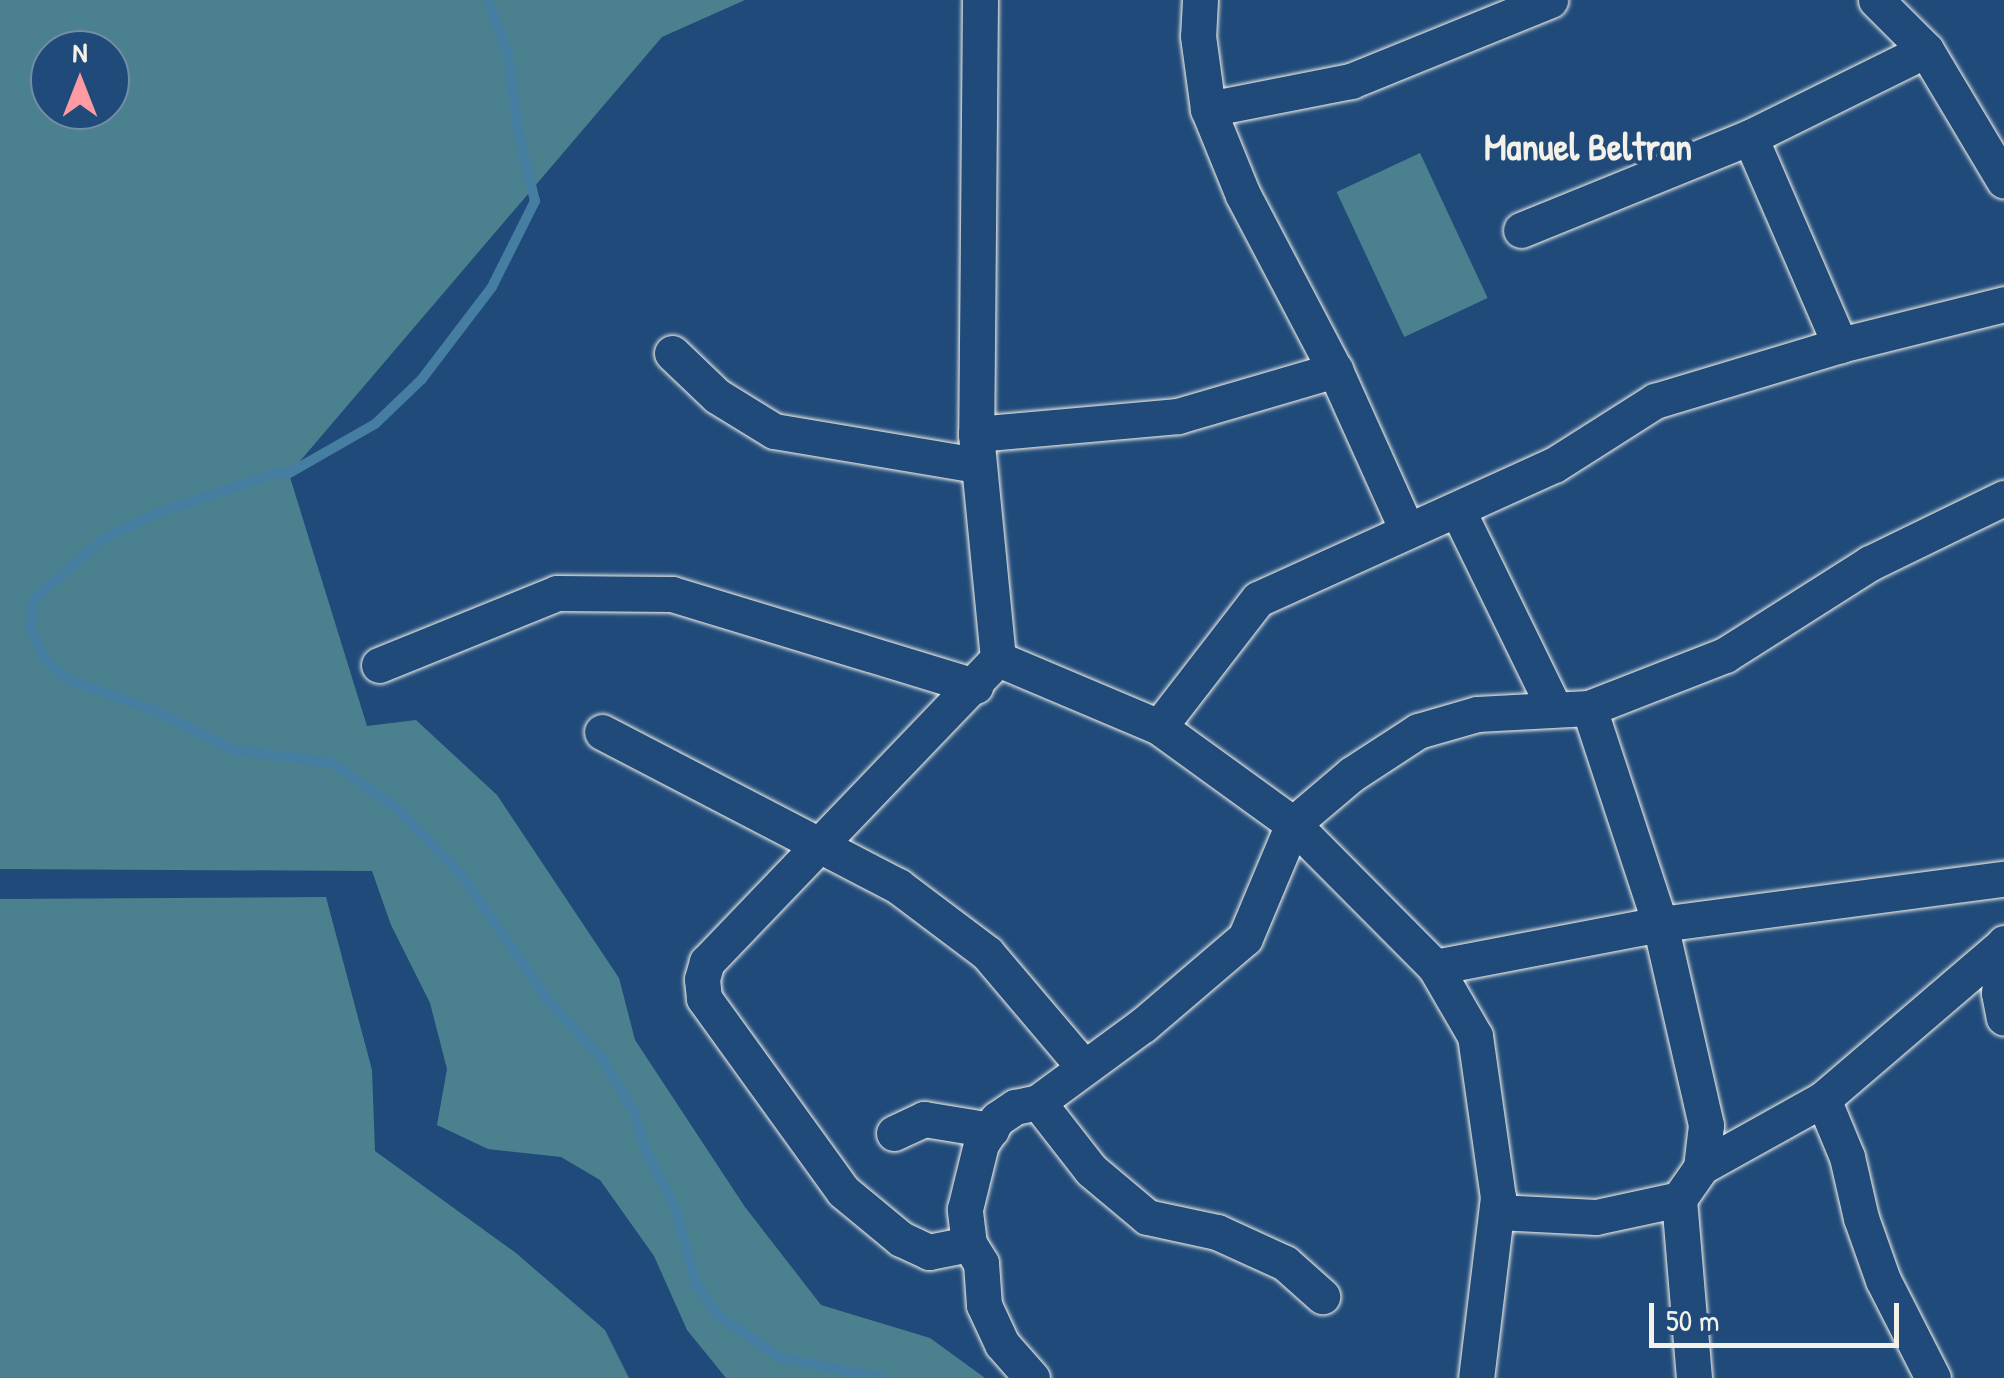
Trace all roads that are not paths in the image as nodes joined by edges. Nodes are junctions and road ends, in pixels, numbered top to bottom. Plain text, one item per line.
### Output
1 (980, 0) edge
2 (1200, 0) edge
3 (1550, 0) edge
4 (1876, 0) edge
5 (1926, 50) junction
6 (1208, 109) junction
7 (1750, 136) junction
8 (2004, 181) edge
9 (1521, 230) dead end
10 (2004, 304) edge
11 (1840, 346) junction
12 (672, 353) dead end
13 (1335, 370) junction
14 (977, 449) junction
15 (2004, 498) edge
16 (1458, 510) junction
17 (1407, 530) junction
18 (998, 659) junction
19 (379, 665) dead end
20 (975, 686) junction
21 (1572, 708) junction
22 (1158, 727) junction
23 (602, 732) dead end
24 (1293, 824) junction
25 (824, 844) junction
26 (2004, 880) edge
27 (1660, 924) junction
28 (2004, 944) edge
29 (1435, 967) junction
30 (2004, 1018) edge
31 (1083, 1066) junction
32 (1823, 1098) junction
33 (1038, 1102) junction
34 (990, 1130) junction
35 (894, 1133) dead end
36 (1701, 1167) junction
37 (1679, 1199) junction
38 (1497, 1212) junction
39 (969, 1244) junction
40 (1322, 1296) dead end
41 (1032, 1378) edge
42 (1476, 1378) edge
43 (1694, 1378) edge
44 (1932, 1378) edge

1 - 14 street
2 - 6 street
3 - 6 street
4 - 5 street
5 - 7 street
5 - 8 street
6 - 13 street
7 - 9 street
7 - 11 street
10 - 11 street
11 - 16 street
12 - 14 street
13 - 14 street
13 - 17 street
14 - 18 street
15 - 21 street
16 - 17 street
16 - 21 street
17 - 22 street
18 - 20 street
18 - 22 street
19 - 20 street
20 - 25 street
21 - 24 street
21 - 27 street
22 - 24 street
23 - 25 street
24 - 29 street
24 - 31 street
25 - 31 street
25 - 39 street
26 - 27 street
27 - 29 street
27 - 36 street
28 - 30 street
28 - 32 street
29 - 38 street
31 - 33 street
32 - 36 street
32 - 44 street
33 - 34 street
33 - 40 street
34 - 35 street
34 - 39 street
36 - 37 street
37 - 38 street
37 - 43 street
38 - 42 street
39 - 41 street

